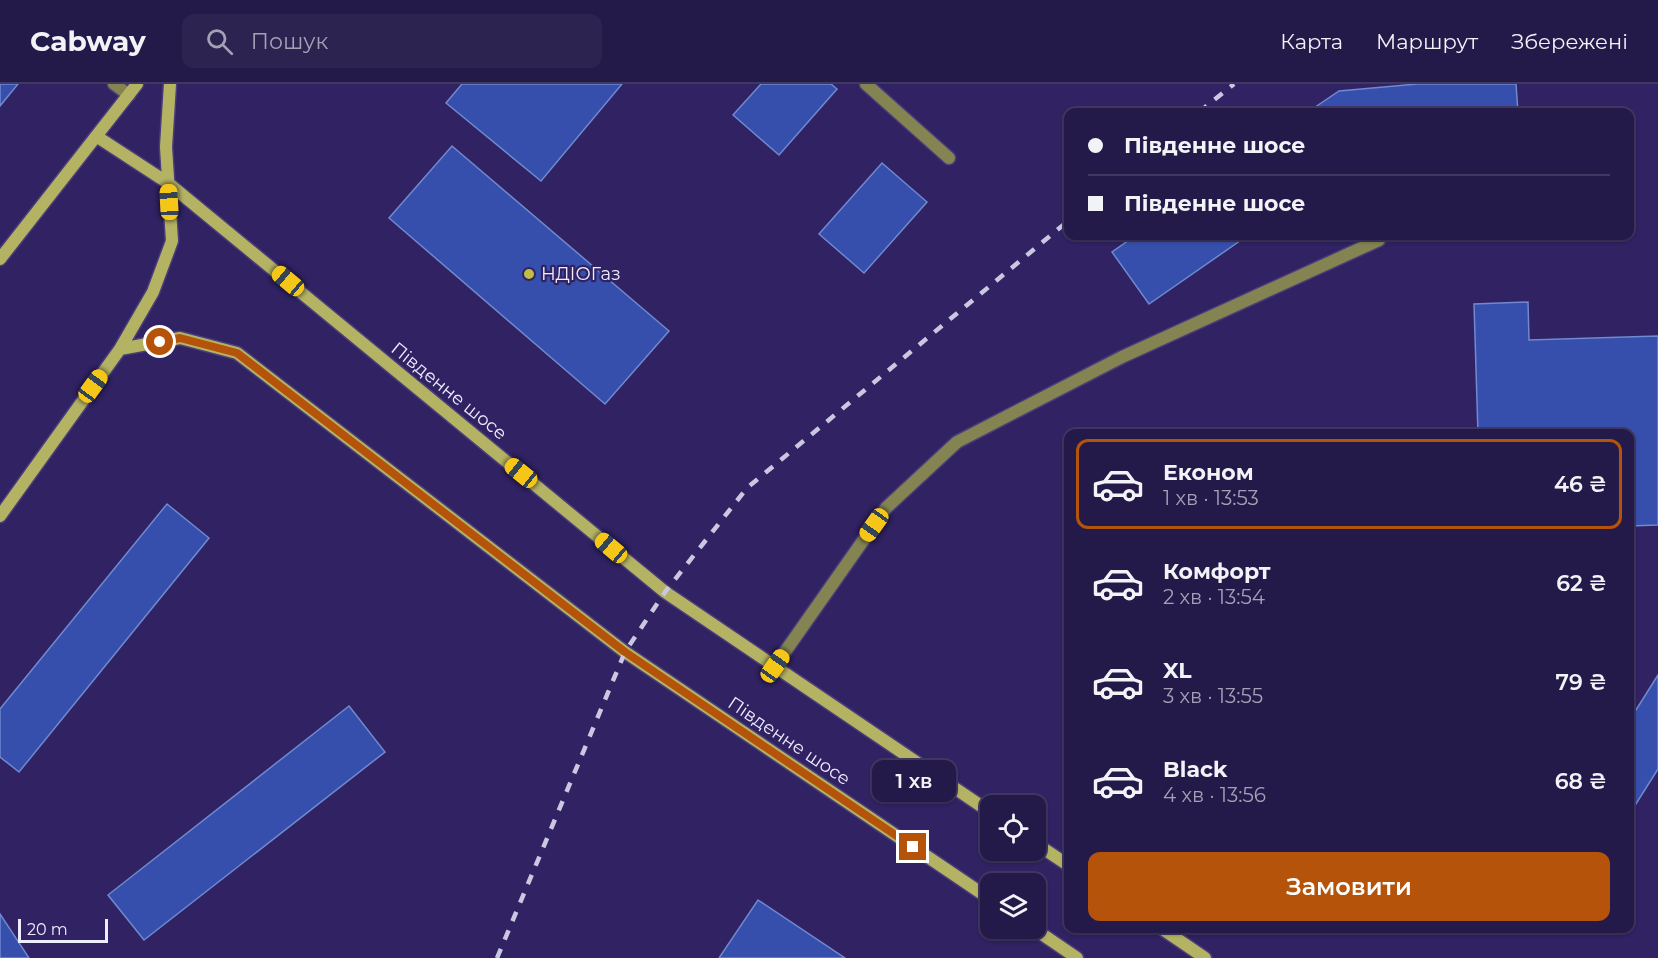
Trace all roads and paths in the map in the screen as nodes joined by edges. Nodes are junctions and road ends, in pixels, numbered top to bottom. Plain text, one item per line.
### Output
1 (114, 84) edge
2 (137, 84) edge
3 (170, 84) edge
4 (866, 84) edge
5 (129, 95) junction
6 (96, 136) junction
7 (949, 158) dead end
8 (168, 183) junction
9 (1379, 240) dead end
10 (0, 259) edge
11 (120, 349) junction
12 (0, 516) edge
13 (775, 666) junction
14 (980, 805) edge
15 (1046, 850) edge
16 (1064, 862) edge
17 (980, 892) edge
18 (1168, 933) edge
19 (1046, 937) edge
20 (1077, 958) edge
21 (1205, 958) edge

1 - 5 lane
2 - 5 main road
3 - 8 main road
4 - 7 lane
5 - 6 main road
6 - 8 main road, Південне шосе
6 - 10 main road
8 - 11 main road
8 - 13 main road, Південне шосе
9 - 13 lane
11 - 12 main road
11 - 17 main road, Південне шосе
13 - 14 main road, Південне шосе
15 - 16 main road
18 - 21 main road
19 - 20 main road

